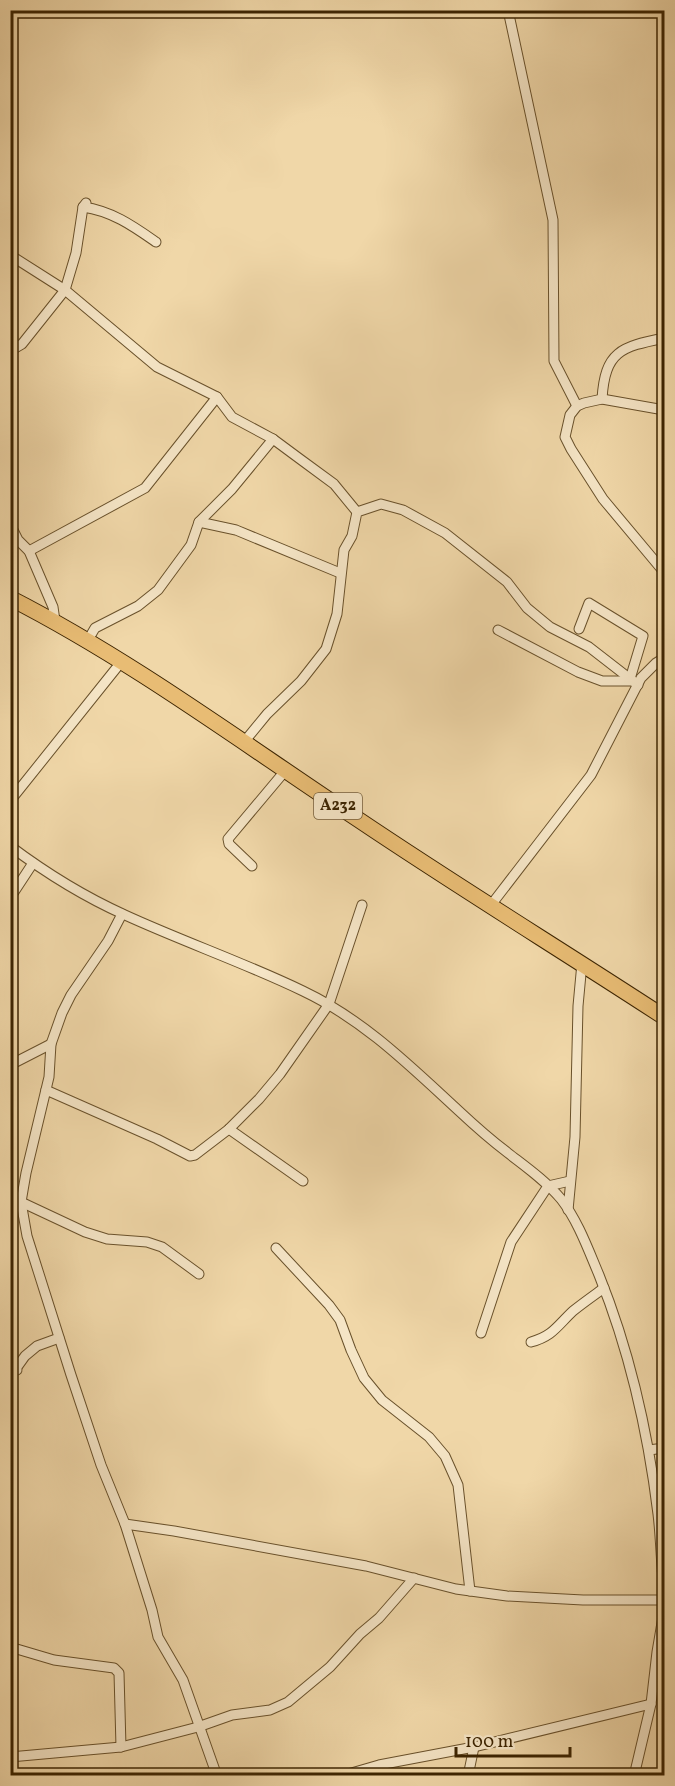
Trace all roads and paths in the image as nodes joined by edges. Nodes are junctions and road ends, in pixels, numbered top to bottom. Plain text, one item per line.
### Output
1 (508, 10) edge
2 (156, 242) dead end
3 (10, 255) edge
4 (65, 290) junction
5 (664, 338) edge
6 (10, 351) edge
7 (217, 397) junction
8 (602, 399) junction
9 (577, 406) junction
10 (664, 410) edge
11 (273, 439) junction
12 (357, 512) junction
13 (199, 522) junction
14 (10, 524) edge
15 (29, 551) junction
16 (664, 572) edge
17 (340, 573) junction
18 (10, 598) edge
19 (55, 621) junction
20 (579, 629) dead end
21 (498, 630) dead end
22 (88, 640) junction
23 (664, 658) edge
24 (122, 661) junction
25 (634, 682) junction
26 (244, 742) junction
27 (285, 771) junction
28 (10, 801) edge
29 (10, 846) edge
30 (33, 863) junction
31 (252, 866) dead end
32 (10, 898) edge
33 (362, 905) dead end
34 (491, 905) junction
35 (122, 914) junction
36 (582, 963) junction
37 (329, 1004) junction
38 (664, 1017) edge
39 (51, 1044) junction
40 (10, 1065) edge
41 (46, 1090) junction
42 (229, 1129) junction
43 (303, 1181) dead end
44 (570, 1181) junction
45 (548, 1186) junction
46 (21, 1202) junction
47 (568, 1210) junction
48 (276, 1248) dead end
49 (199, 1274) dead end
50 (604, 1288) junction
51 (481, 1333) dead end
52 (59, 1338) junction
53 (531, 1341) dead end
54 (10, 1358) edge
55 (14, 1373) edge
56 (664, 1448) edge
57 (649, 1450) junction
58 (125, 1524) junction
59 (414, 1578) junction
60 (664, 1589) edge
61 (470, 1591) junction
62 (664, 1600) edge
63 (664, 1611) edge
64 (10, 1647) edge
65 (651, 1704) junction
66 (198, 1727) junction
67 (122, 1747) junction
68 (474, 1747) junction
69 (10, 1757) edge
70 (217, 1776) edge
71 (341, 1776) edge
72 (468, 1776) edge
73 (634, 1776) edge

1 - 9 street
2 - 4 street
3 - 4 street
4 - 6 street
4 - 7 street
5 - 8 street
7 - 11 street
7 - 15 street
8 - 9 street
8 - 10 street
9 - 16 street
11 - 12 street
11 - 13 street
12 - 17 street
12 - 25 street
13 - 17 street
13 - 22 street
14 - 15 street
15 - 19 street
17 - 26 street
18 - 19 main road, A232
19 - 22 main road, A232
20 - 25 street
21 - 25 street
22 - 24 main road, A232
23 - 25 street
24 - 26 main road, A232
24 - 28 street
25 - 34 street
26 - 27 main road, A232
27 - 31 street
27 - 34 main road, A232
29 - 30 street
30 - 32 street
30 - 35 street
33 - 37 street
34 - 36 main road, A232
35 - 37 street
35 - 39 street
36 - 38 main road, A232
36 - 44 street
37 - 42 street
37 - 45 street
39 - 40 street
39 - 41 street
41 - 42 street
41 - 46 street
42 - 43 street
44 - 45 street
44 - 47 street
45 - 47 street
45 - 51 street
46 - 49 street
46 - 52 street
47 - 50 street
48 - 61 street
50 - 53 street
50 - 57 street
52 - 55 street
52 - 58 street
54 - 55 street
56 - 57 street
57 - 60 street
58 - 59 street
58 - 66 street
59 - 61 street
59 - 66 street
61 - 62 street
63 - 65 street
64 - 67 street
65 - 68 street
65 - 73 street
66 - 67 street
66 - 70 street
67 - 69 street
68 - 71 street
68 - 72 street

